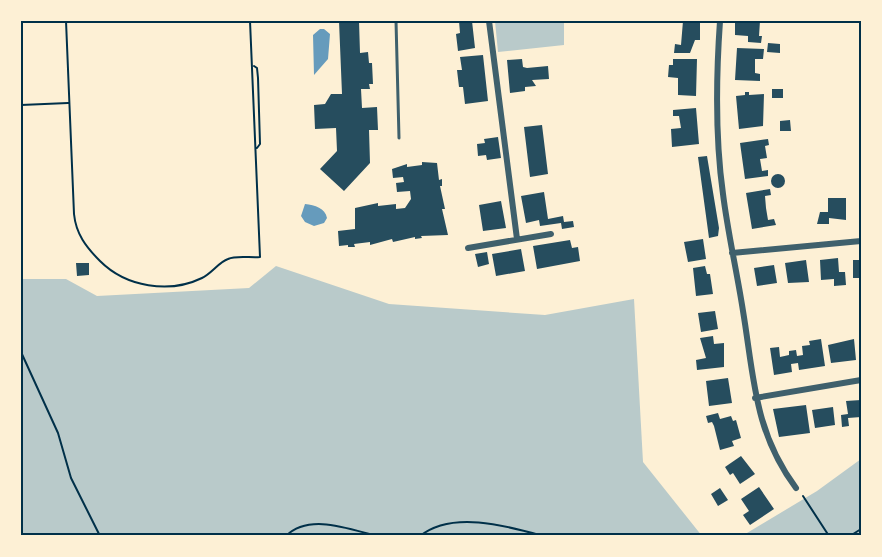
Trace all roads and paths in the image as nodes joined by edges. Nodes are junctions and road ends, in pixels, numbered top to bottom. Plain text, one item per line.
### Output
1 (66, 21) edge
2 (250, 21) edge
3 (396, 21) edge
4 (489, 21) edge
5 (720, 21) edge
6 (68, 103) junction
7 (21, 105) edge
8 (399, 138) dead end
9 (551, 234) dead end
10 (517, 239) junction
11 (861, 241) edge
12 (468, 248) dead end
13 (732, 253) junction
14 (21, 352) edge
15 (861, 380) edge
16 (755, 398) junction
17 (796, 488) joint
18 (861, 529) edge
19 (100, 536) edge
20 (286, 536) edge
21 (377, 536) edge
22 (420, 536) edge
23 (543, 536) edge
24 (829, 536) edge
25 (850, 536) edge

1 - 6 path
2 - 6 path
3 - 8 lane
4 - 10 street
5 - 13 street
6 - 7 path
9 - 10 street
10 - 12 street
11 - 13 street
13 - 16 street
14 - 19 path
15 - 16 street
16 - 17 street
17 - 24 path
18 - 25 path
20 - 21 path
22 - 23 path

